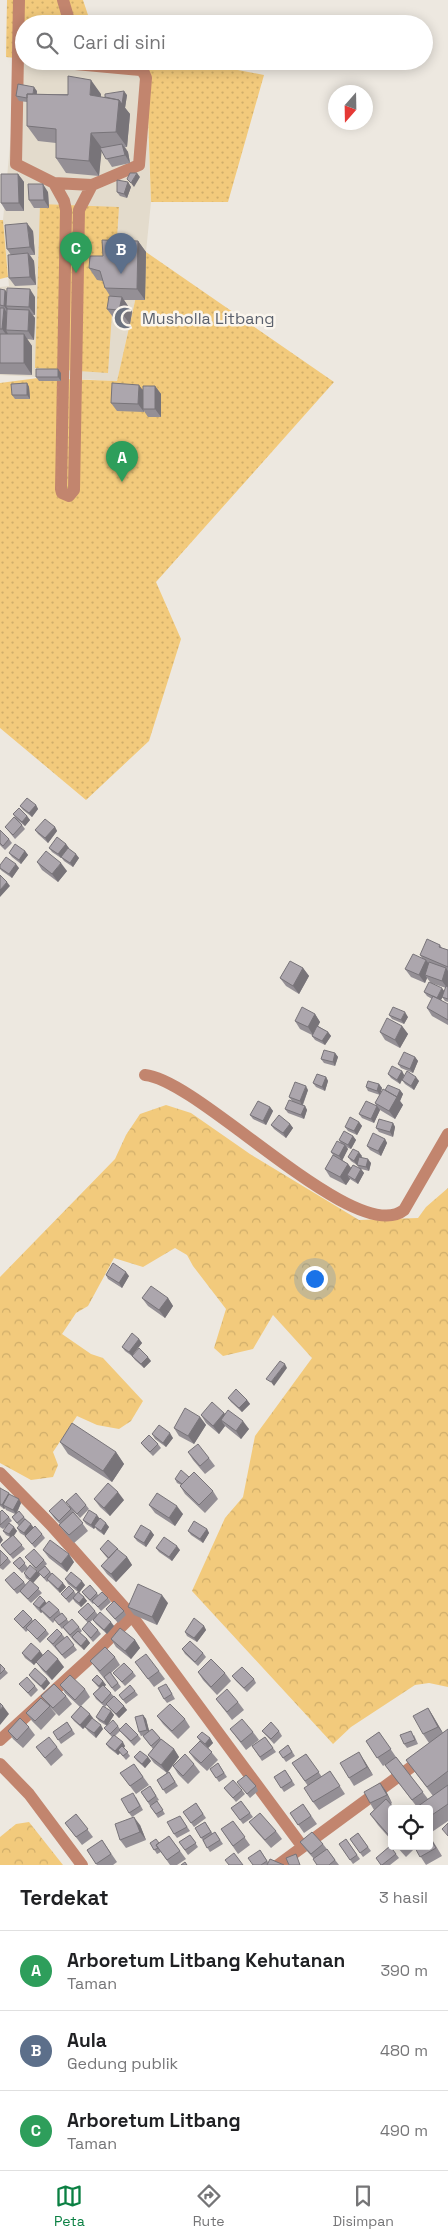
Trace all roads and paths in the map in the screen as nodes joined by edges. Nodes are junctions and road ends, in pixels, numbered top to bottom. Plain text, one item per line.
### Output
1 (19, 0) edge
2 (63, 0) edge
3 (20, 15) edge
4 (67, 15) edge
5 (21, 70) edge
6 (140, 70) edge
7 (54, 183) junction
8 (92, 186) junction
9 (72, 210) junction
10 (69, 376) junction
11 (145, 1075) dead end
12 (448, 1134) edge
13 (0, 1473) edge
14 (132, 1616) junction
15 (0, 1740) edge
16 (448, 1740) edge
17 (0, 1764) edge
18 (302, 1846) junction
19 (82, 1865) edge
20 (278, 1865) edge

1 - 3 street
2 - 4 street
5 - 7 street
6 - 8 street
7 - 8 street
7 - 9 street
8 - 9 street
9 - 10 street
10 - 10 street
11 - 12 street
13 - 14 street
14 - 15 street
14 - 18 street
16 - 18 street
17 - 19 street
18 - 20 street

